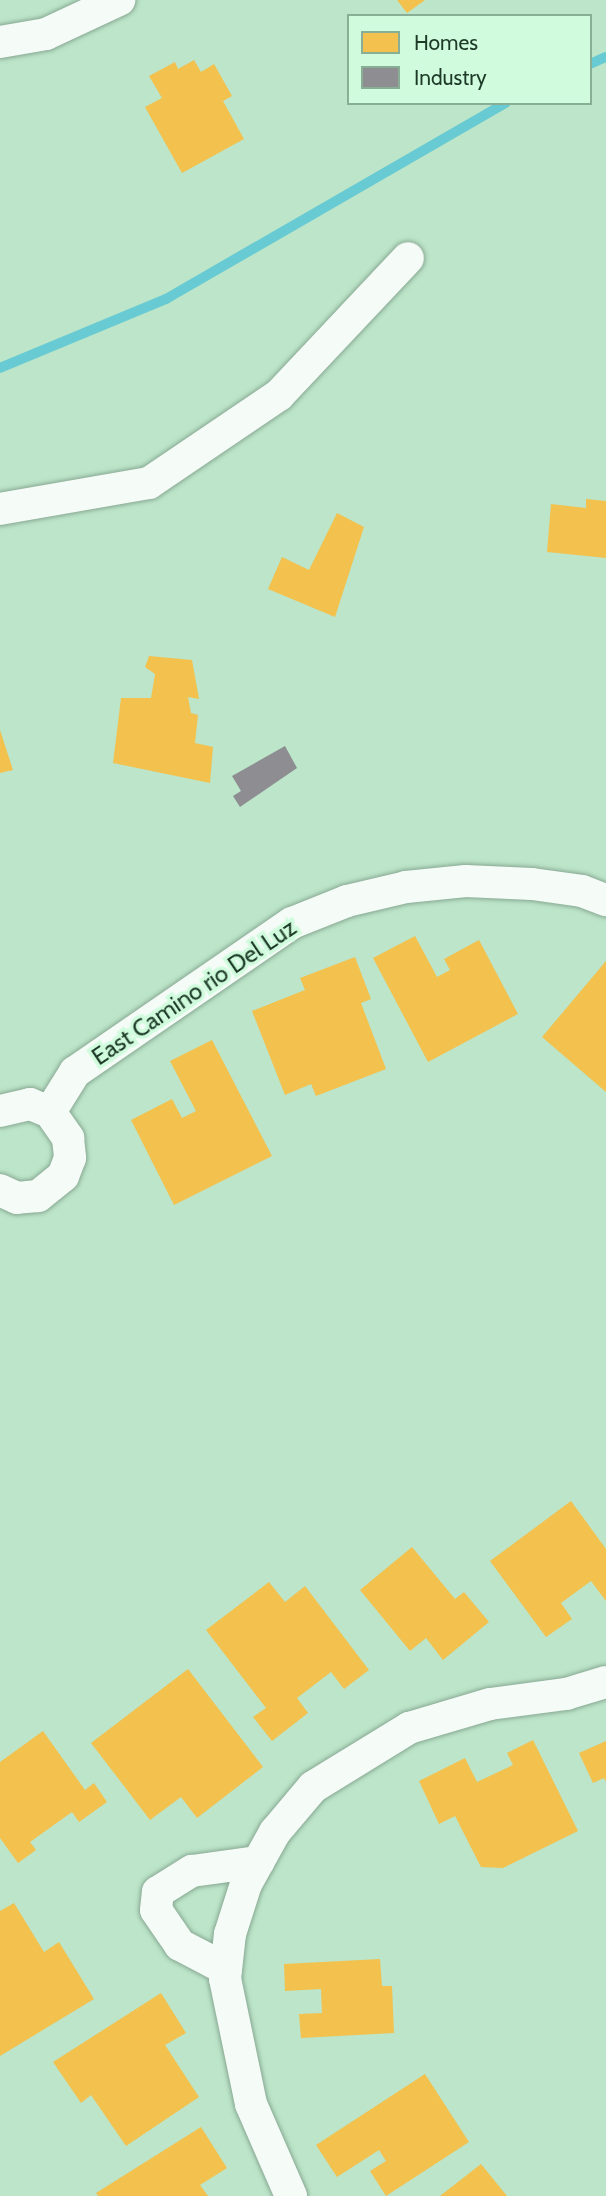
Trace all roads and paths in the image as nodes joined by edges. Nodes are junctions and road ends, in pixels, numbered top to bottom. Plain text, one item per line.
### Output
1 (119, 0) edge
2 (0, 42) edge
3 (408, 258) dead end
4 (0, 509) edge
5 (606, 900) edge
6 (0, 1111) edge
7 (50, 1112) junction
8 (0, 1191) edge
9 (606, 1682) edge
10 (258, 1863) junction
11 (226, 1969) junction
12 (291, 2196) edge

1 - 2 street
3 - 4 street
5 - 7 street, East Camino rio Del Luz
6 - 7 street
7 - 8 street
9 - 10 street
10 - 11 street
10 - 11 street
11 - 12 street

